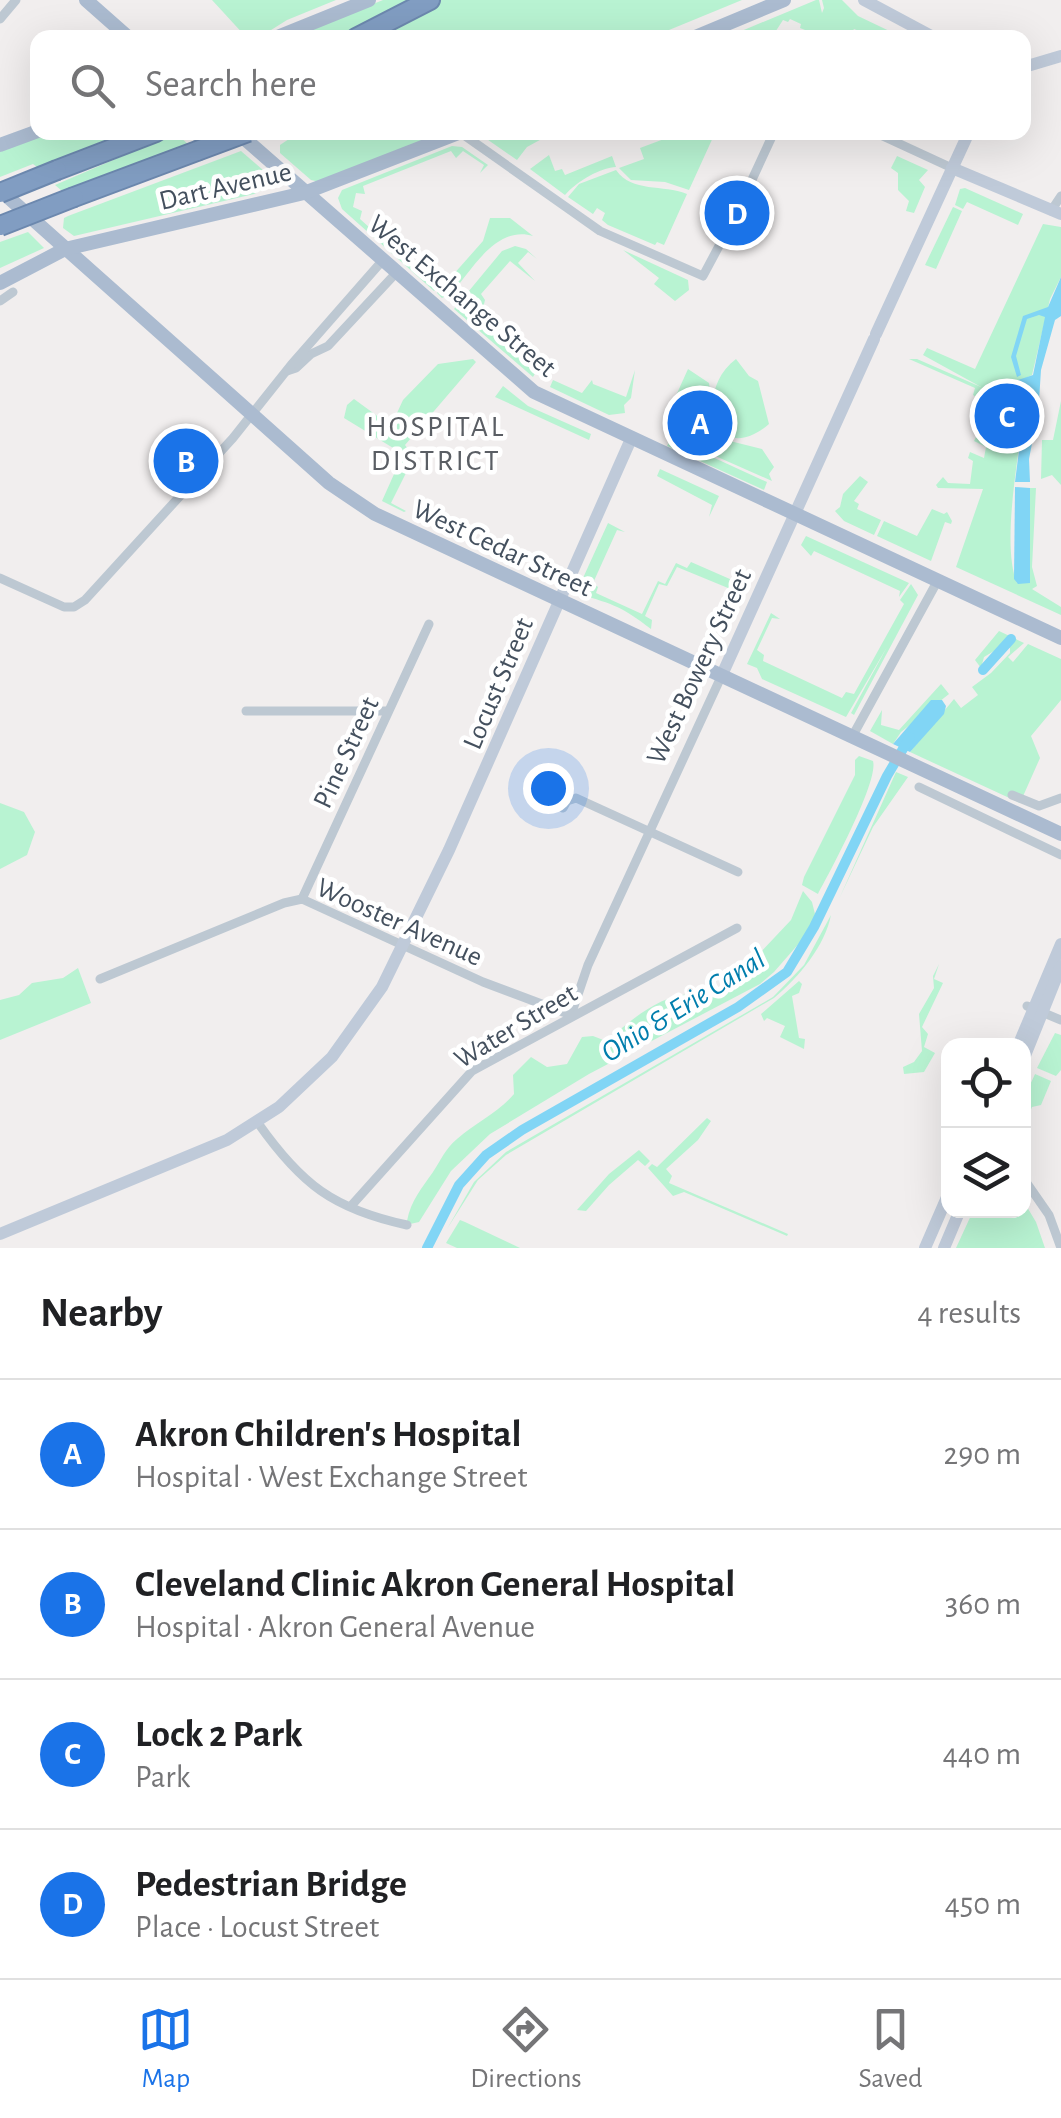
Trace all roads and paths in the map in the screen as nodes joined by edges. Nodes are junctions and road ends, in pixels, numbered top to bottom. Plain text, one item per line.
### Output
1 (16, 0) edge
2 (86, 0) edge
3 (369, 0) edge
4 (430, 0) edge
5 (784, 0) edge
6 (864, 0) edge
7 (0, 18) edge
8 (121, 30) edge
9 (294, 30) edge
10 (372, 30) edge
11 (712, 30) edge
12 (920, 30) edge
13 (1061, 56) edge
14 (1031, 65) edge
15 (30, 134) edge
16 (135, 140) edge
17 (227, 140) edge
18 (246, 140) edge
19 (440, 140) edge
20 (472, 140) edge
21 (770, 140) edge
22 (891, 140) edge
23 (965, 140) edge
24 (0, 146) edge
25 (952, 168) junction
26 (0, 191) edge
27 (304, 193) junction
28 (1061, 196) edge
29 (1056, 213) edge
30 (0, 226) edge
31 (66, 249) junction
32 (384, 260) junction
33 (397, 272) junction
34 (0, 283) edge
35 (14, 292) dead end
36 (0, 301) edge
37 (288, 371) junction
38 (252, 414) junction
39 (631, 439) junction
40 (794, 515) junction
41 (0, 578) edge
42 (938, 580) junction
43 (560, 602) junction
44 (429, 624) dead end
45 (1061, 638) edge
46 (721, 677) junction
47 (388, 711) junction
48 (246, 712) dead end
49 (860, 741) junction
50 (919, 787) dead end
51 (1012, 795) dead end
52 (1061, 798) edge
53 (563, 808) dead end
54 (649, 832) junction
55 (1061, 834) edge
56 (1061, 855) edge
57 (738, 872) dead end
58 (302, 899) junction
59 (737, 928) dead end
60 (1061, 944) edge
61 (403, 945) junction
62 (1061, 966) edge
63 (100, 978) dead end
64 (1034, 1009) junction
65 (572, 1015) junction
66 (1061, 1020) edge
67 (1021, 1038) edge
68 (1028, 1038) edge
69 (258, 1122) junction
70 (1031, 1189) edge
71 (351, 1206) junction
72 (941, 1210) edge
73 (957, 1218) edge
74 (407, 1225) dead end
75 (0, 1234) edge
76 (924, 1248) edge
77 (944, 1248) edge
78 (1060, 1248) edge

1 - 7 street
2 - 8 main road
3 - 9 main road
4 - 10 highway
5 - 11 main road
6 - 12 main road
13 - 14 main road
15 - 24 main road
16 - 26 highway, bridge
17 - 30 highway, bridge
18 - 27 main road, West Exchange Street
19 - 27 main road, Dart Avenue
20 - 21 street
22 - 25 street
23 - 25 main road, West Bowery Street
25 - 29 main road
25 - 40 main road, West Bowery Street
26 - 31 main road, West Cedar Street
27 - 31 main road, Dart Avenue
27 - 32 main road, West Exchange Street
28 - 29 street
31 - 34 main road, Dart Avenue
31 - 38 main road, West Cedar Street
32 - 33 main road, West Exchange Street
32 - 37 street
33 - 37 street
33 - 39 main road, West Exchange Street
35 - 36 street
37 - 38 street
38 - 41 street
38 - 43 main road, West Cedar Street
39 - 40 main road, West Exchange Street
39 - 43 main road, Locust Street
40 - 42 main road, West Exchange Street
40 - 46 main road, West Bowery Street
42 - 45 main road, West Exchange Street
42 - 49 street
43 - 46 main road, West Cedar Street
43 - 61 main road, Locust Street
44 - 47 street, Pine Street
46 - 49 main road, West Cedar Street
46 - 54 street, West Bowery Street
47 - 48 street
47 - 58 street, Pine Street
49 - 55 main road, West Cedar Street
50 - 56 street
51 - 52 street
53 - 54 street
54 - 57 street
54 - 65 street, West Bowery Street
58 - 61 street, Wooster Avenue
58 - 63 street, Wooster Avenue
59 - 65 street, Water Street
60 - 64 main road
61 - 65 street, Wooster Avenue
61 - 69 main road, Locust Street
62 - 64 main road
64 - 66 street
64 - 67 main road
64 - 68 main road
65 - 71 street, Water Street
69 - 71 street
69 - 75 main road, Locust Street
70 - 78 street
71 - 74 street
72 - 76 main road
73 - 77 main road

